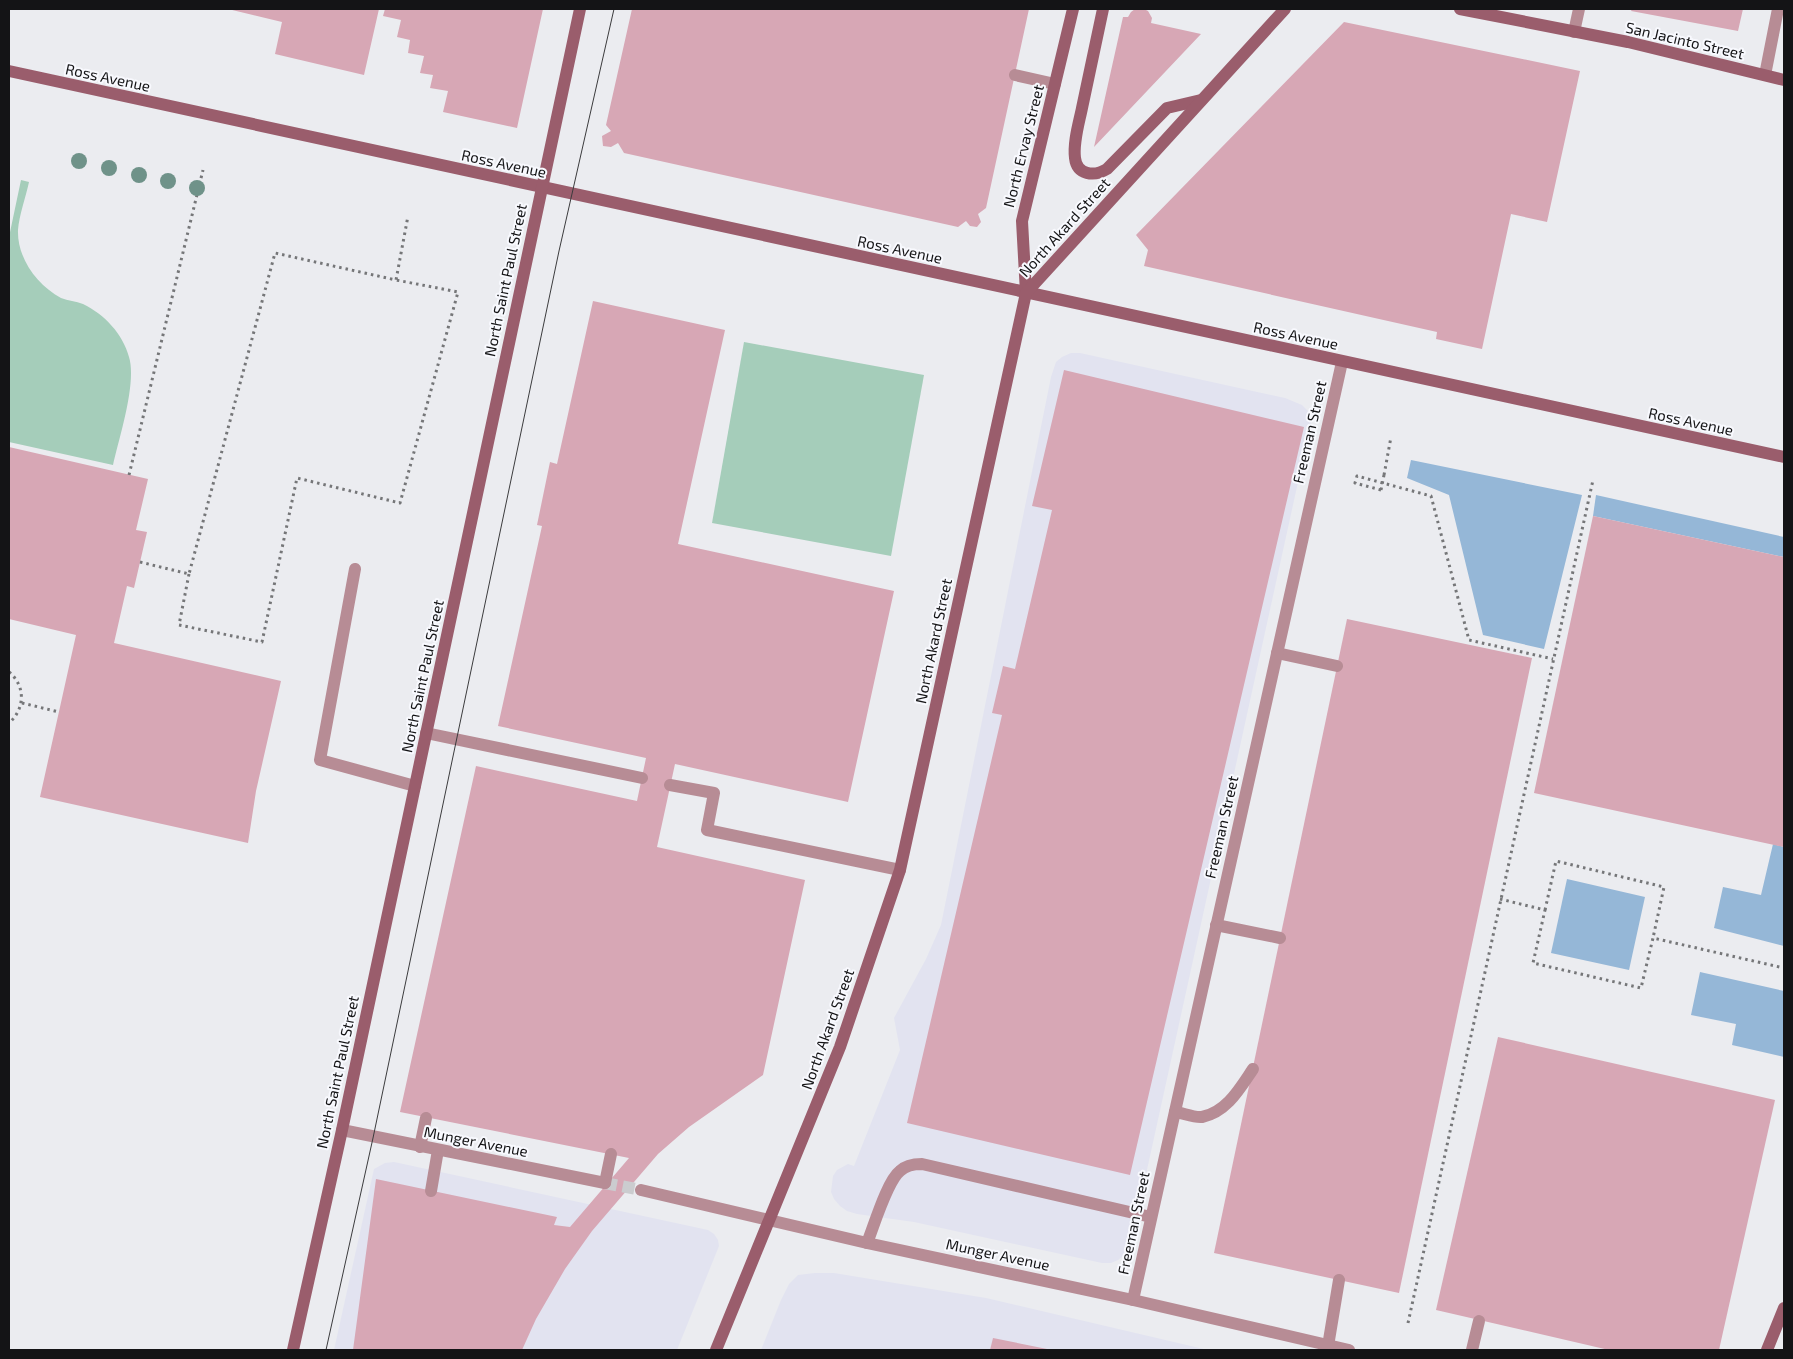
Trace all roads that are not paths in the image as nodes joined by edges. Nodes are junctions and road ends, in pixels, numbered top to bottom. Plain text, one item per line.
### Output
1 (580, 9) edge
2 (1073, 9) edge
3 (1103, 9) edge
4 (1285, 9) edge
5 (1460, 9) edge
6 (1579, 9) edge
7 (1778, 9) edge
8 (1574, 32) junction
9 (9, 72) edge
10 (1015, 75) dead end
11 (1765, 75) junction
12 (1784, 80) edge
13 (1055, 84) junction
14 (1201, 100) junction
15 (542, 188) junction
16 (1026, 293) junction
17 (1342, 362) junction
18 (1784, 457) edge
19 (355, 569) dead end
20 (1277, 653) junction
21 (1337, 666) dead end
22 (426, 733) junction
23 (642, 778) dead end
24 (670, 785) dead end
25 (415, 786) junction
26 (900, 870) junction
27 (1216, 925) junction
28 (1280, 938) dead end
29 (1253, 1069) dead end
30 (1174, 1112) junction
31 (426, 1118) dead end
32 (342, 1130) junction
33 (420, 1147) junction
34 (438, 1150) junction
35 (611, 1154) dead end
36 (641, 1190) tunnel mouth
37 (431, 1191) dead end
38 (1151, 1217) junction
39 (770, 1219) junction
40 (867, 1243) junction
41 (1340, 1280) dead end
42 (1133, 1300) junction
43 (1784, 1308) edge
44 (1479, 1321) dead end
45 (1328, 1346) junction
46 (293, 1350) edge
47 (716, 1350) edge
48 (1349, 1350) edge
49 (1472, 1350) edge
50 (1766, 1350) edge

1 - 15 main road, North Saint Paul Street
2 - 13 main road, North Ervay Street
3 - 14 main road
4 - 14 main road, North Akard Street
5 - 8 main road, San Jacinto Street
6 - 8 street
7 - 11 street
8 - 11 main road, San Jacinto Street
9 - 15 main road, Ross Avenue
10 - 13 street
11 - 12 main road, San Jacinto Street
13 - 16 main road, North Ervay Street
14 - 16 main road, North Akard Street
15 - 16 main road, Ross Avenue
15 - 22 main road, North Saint Paul Street
16 - 17 main road, Ross Avenue
16 - 26 main road, North Akard Street
17 - 18 main road, Ross Avenue
17 - 20 street, Freeman Street
19 - 25 street
20 - 21 street
20 - 27 street, Freeman Street
22 - 23 street
22 - 25 main road, North Saint Paul Street
24 - 26 street
25 - 32 main road, North Saint Paul Street
26 - 39 main road, North Akard Street
27 - 28 street
27 - 30 street, Freeman Street
29 - 30 street
30 - 38 street, Freeman Street
31 - 33 street
32 - 33 street, Munger Avenue
32 - 46 main road, North Saint Paul Street
33 - 34 street, Munger Avenue
34 - 35 street, Munger Avenue
34 - 37 street
36 - 39 street, Munger Avenue
38 - 40 street
38 - 42 street, Freeman Street
39 - 40 street, Munger Avenue
39 - 47 main road, North Akard Street
40 - 42 street, Munger Avenue
41 - 45 street
42 - 45 street, Munger Avenue
43 - 50 main road
44 - 49 street
45 - 48 street, Munger Avenue

